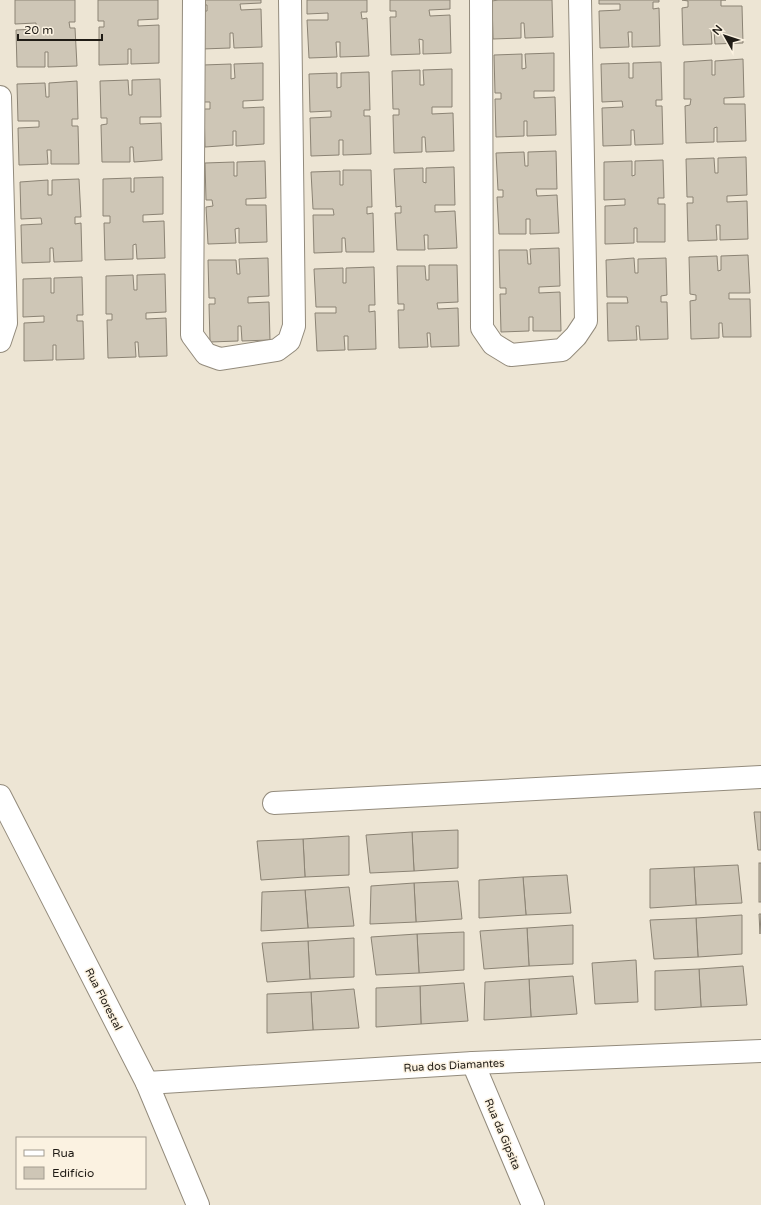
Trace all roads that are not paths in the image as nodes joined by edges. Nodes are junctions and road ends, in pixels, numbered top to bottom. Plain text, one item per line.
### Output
1 (194, 0) edge
2 (290, 0) edge
3 (481, 0) edge
4 (580, 0) edge
5 (0, 97) edge
6 (0, 341) edge
7 (761, 777) edge
8 (0, 796) edge
9 (274, 804) dead end
10 (761, 1051) edge
11 (474, 1063) junction
12 (147, 1083) junction
13 (198, 1205) edge
14 (533, 1205) edge

1 - 2 street
3 - 4 street
5 - 6 street
7 - 9 street
8 - 12 street, Rua Florestal
10 - 11 street, Rua dos Diamantes
11 - 12 street, Rua dos Diamantes
11 - 14 street, Rua da Gipsita
12 - 13 street, Rua Florestal

